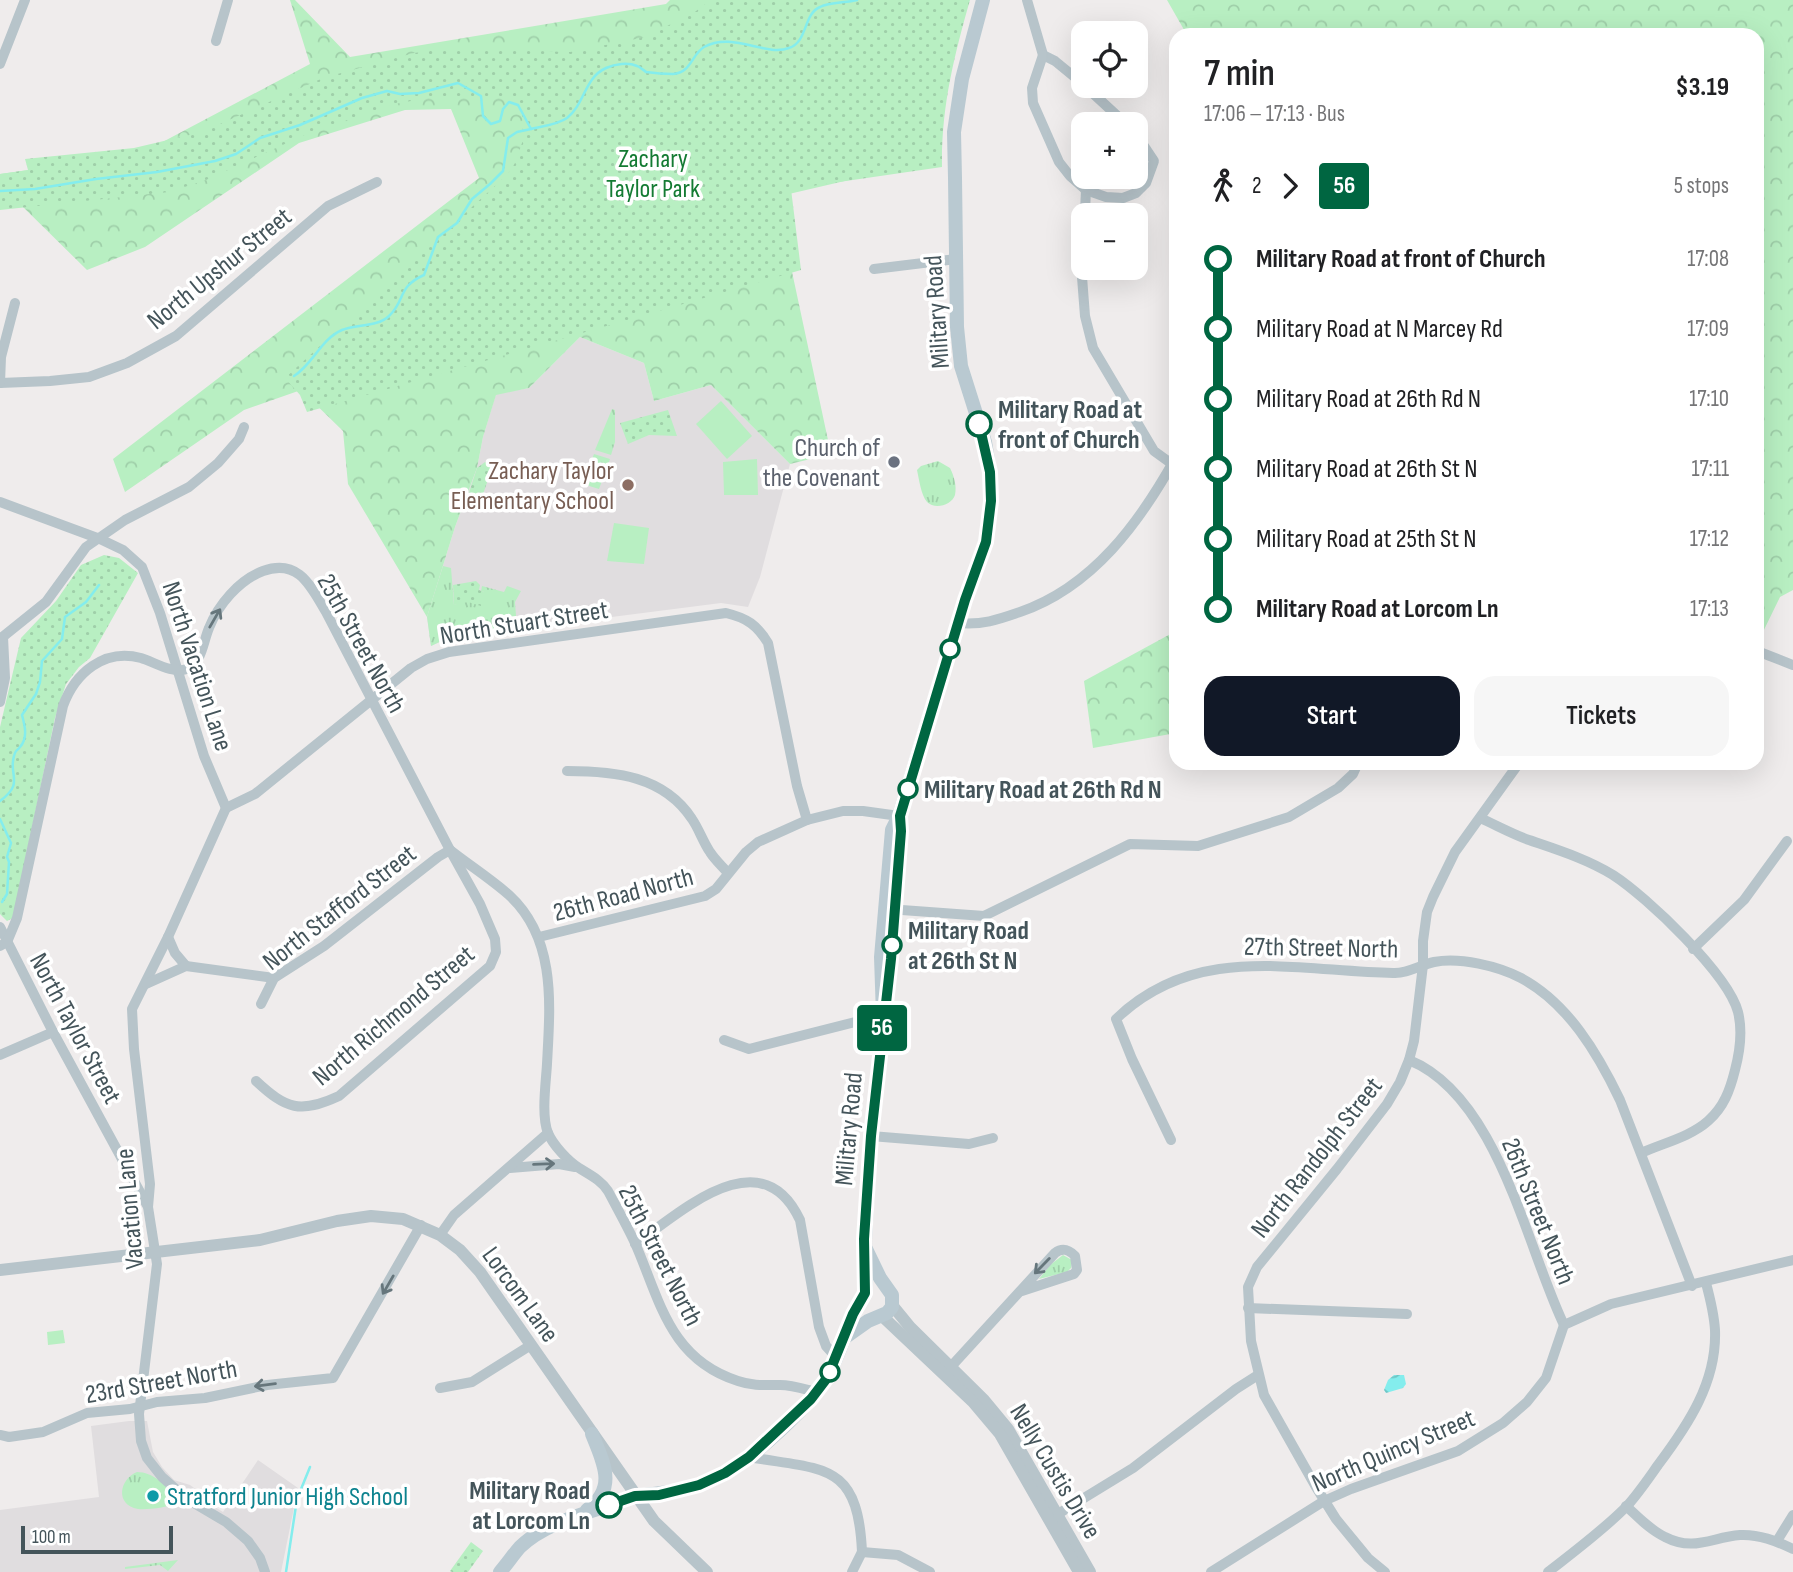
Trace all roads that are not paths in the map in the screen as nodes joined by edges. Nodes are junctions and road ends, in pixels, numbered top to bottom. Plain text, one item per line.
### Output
1 (25, 0) edge
2 (228, 0) edge
3 (983, 0) edge
4 (1027, 0) edge
5 (216, 41) dead end
6 (1043, 54) junction
7 (0, 64) edge
8 (1071, 74) edge
9 (1098, 98) edge
10 (1113, 112) edge
11 (1148, 152) edge
12 (1148, 178) edge
13 (377, 182) dead end
14 (1140, 189) edge
15 (1086, 190) junction
16 (956, 259) junction
17 (874, 269) dead end
18 (15, 303) dead end
19 (0, 383) edge
20 (244, 427) dead end
21 (1169, 458) edge
22 (1169, 469) edge
23 (0, 502) edge
24 (100, 539) junction
25 (958, 623) junction
26 (2, 638) edge
27 (1764, 653) edge
28 (1793, 665) edge
29 (179, 671) junction
30 (0, 702) edge
31 (372, 702) junction
32 (1355, 770) edge
33 (1514, 770) edge
34 (567, 771) dead end
35 (226, 808) junction
36 (900, 816) junction
37 (1480, 818) junction
38 (807, 820) junction
39 (1787, 841) dead end
40 (450, 850) junction
41 (728, 873) junction
42 (474, 890) joint
43 (889, 909) junction
44 (0, 927) edge
45 (168, 937) junction
46 (539, 937) junction
47 (4, 944) edge
48 (1693, 949) junction
49 (1423, 965) junction
50 (186, 966) junction
51 (274, 978) junction
52 (146, 984) junction
53 (261, 1004) dead end
54 (883, 1015) junction
55 (53, 1031) junction
56 (724, 1040) dead end
57 (0, 1055) edge
58 (1409, 1060) junction
59 (256, 1081) dead end
60 (548, 1133) junction
61 (871, 1136) junction
62 (993, 1138) dead end
63 (1171, 1140) dead end
64 (1641, 1153) junction
65 (578, 1167) junction
66 (510, 1168) junction
67 (148, 1207) junction
68 (421, 1225) junction
69 (440, 1235) junction
70 (635, 1244) junction
71 (865, 1248) junction
72 (156, 1250) junction
73 (1793, 1260) edge
74 (0, 1270) edge
75 (1706, 1283) junction
76 (885, 1286) junction
77 (1692, 1286) junction
78 (1022, 1291) junction
79 (865, 1292) junction
80 (892, 1305) junction
81 (1248, 1308) junction
82 (1407, 1314) dead end
83 (881, 1315) junction
84 (1564, 1325) junction
85 (844, 1338) junction
86 (531, 1345) junction
87 (837, 1358) junction
88 (947, 1370) junction
89 (1258, 1375) junction
90 (440, 1388) dead end
91 (816, 1392) junction
92 (140, 1406) junction
93 (592, 1434) junction
94 (0, 1435) edge
95 (749, 1457) junction
96 (635, 1496) junction
97 (1324, 1501) junction
98 (1626, 1506) junction
99 (1793, 1515) edge
100 (572, 1517) junction
101 (1053, 1517) junction
102 (1777, 1541) junction
103 (1793, 1549) edge
104 (862, 1552) junction
105 (1225, 1568) edge
106 (265, 1572) edge
107 (500, 1572) edge
108 (707, 1572) edge
109 (852, 1572) edge
110 (930, 1572) edge
111 (1079, 1572) edge
112 (1090, 1572) edge
113 (1211, 1572) edge
114 (1385, 1572) edge
115 (1548, 1572) edge

1 - 7 street
2 - 5 street
3 - 16 main road, Military Road
4 - 6 street
6 - 8 street
6 - 15 street
9 - 10 street
11 - 12 street
13 - 19 street, North Upshur Street
14 - 15 street
15 - 21 street
16 - 17 street
16 - 25 main road, Military Road
18 - 19 street
20 - 24 street
22 - 25 street
23 - 24 street, North Vacation Lane
24 - 26 street
24 - 29 street, North Vacation Lane
25 - 36 main road, Military Road
26 - 30 street
27 - 28 street
29 -> 31 street, 25th Street North
29 - 35 street, North Vacation Lane
29 - 47 street, North Taylor Street
31 - 35 street, North Stuart Street
31 - 38 street, North Stuart Street
31 - 40 street, 25th Street North
32 - 43 street
33 - 37 street, North Randolph Street
34 - 41 street
35 - 45 street, Vacation Lane
36 - 38 street, 26th Road North
36 - 43 main road, Military Road
37 - 48 street
37 - 49 street, North Randolph Street
38 - 41 street, 26th Road North
39 - 48 street
40 - 42 street, 25th Street North
40 - 46 street, 25th Street North
40 - 51 street, North Stafford Street
41 - 46 street, 26th Road North
42 - 59 street, North Richmond Street
43 - 54 main road, Military Road
44 - 47 street, North Taylor Street
45 - 50 street
45 - 52 street, Vacation Lane
46 - 60 street, 25th Street North
47 - 55 street, North Taylor Street
48 - 64 street
49 - 58 street, North Randolph Street
49 - 63 street, 27th Street North
49 - 64 street, 27th Street North
50 - 51 street
50 - 52 street
51 - 53 street, North Stafford Street
52 - 67 street, Vacation Lane
54 - 56 street
54 - 61 main road, Military Road
55 - 57 street
55 - 67 street, North Taylor Street
58 - 81 street, North Randolph Street
58 - 84 street, 26th Street North
60 - 65 street, 25th Street North
60 - 66 street
61 - 62 street
61 - 71 main road, Military Road
64 - 77 street, 27th Street North
66 -> 65 street
65 - 70 street, 25th Street North
66 - 69 street
67 - 72 street, Vacation Lane
68 - 69 street, Lorcom Lane
68 - 72 street, Lorcom Lane
68 -> 92 street, 23rd Street North
69 - 86 street, Lorcom Lane
70 - 87 street
70 - 91 street, 25th Street North
71 - 76 main road
71 - 79 main road, Military Road
72 - 74 street, Lorcom Lane
72 - 92 street, Vacation Lane
73 - 75 street
75 - 77 street
75 - 98 street
76 - 79 main road
76 - 80 main road
77 - 84 street
78 -> 78 street
78 - 88 street
79 - 83 main road
79 - 85 main road, Military Road
80 - 83 main road
80 - 88 street, Nelly Custis Drive
81 - 82 street
81 - 89 street
83 - 85 main road
83 - 88 street, Nelly Custis Drive
84 - 97 street, North Quincy Street
85 - 87 main road, Military Road
86 - 90 street
86 - 93 street, Lorcom Lane
87 - 91 main road, Military Road
88 - 101 street, Nelly Custis Drive
89 - 97 street
89 - 101 street
91 - 95 main road, Military Road
92 - 94 street, 23rd Street North
92 - 106 street, Vacation Lane
93 - 96 street, Lorcom Lane
93 - 100 main road
95 - 96 main road, Military Road
95 - 104 street
96 - 100 main road, Military Road
96 - 108 street, Lorcom Lane
97 - 105 street, North Quincy Street
97 - 114 street
98 - 102 street
98 - 115 street
99 - 102 street
100 - 107 main road, Military Road
101 - 111 street, Nelly Custis Drive
101 - 112 street, Nelly Custis Drive
102 - 103 street
104 - 109 street
104 - 110 street
105 - 113 street, North Quincy Street

